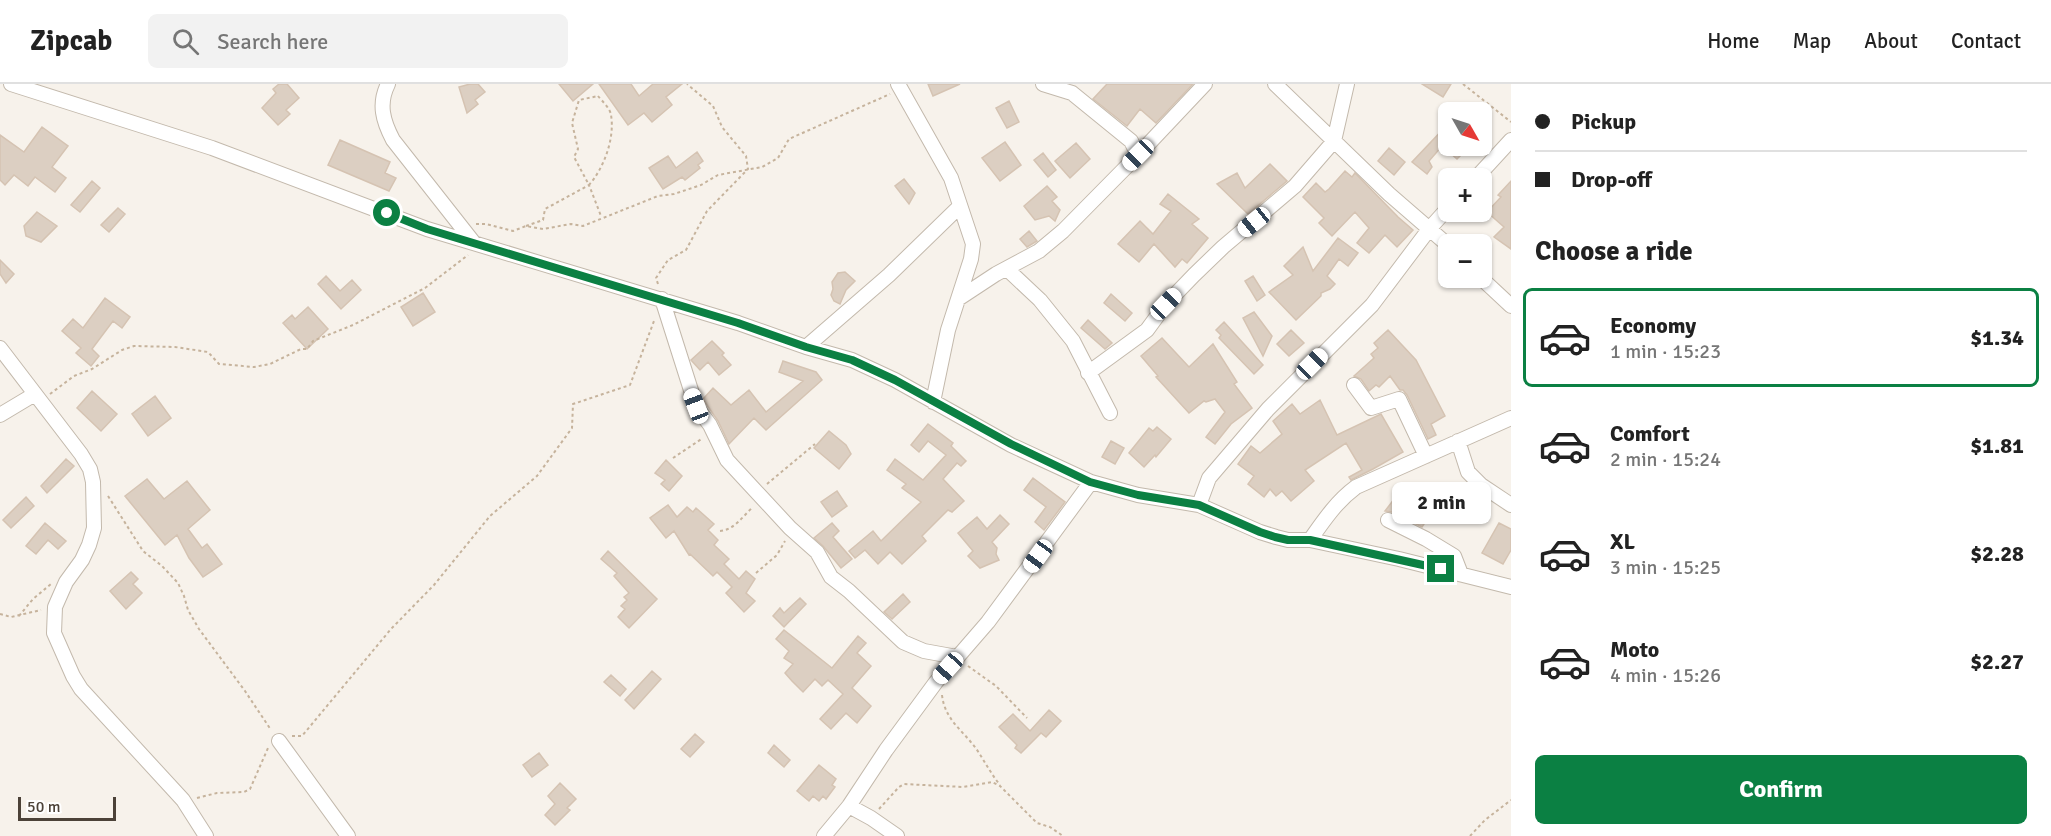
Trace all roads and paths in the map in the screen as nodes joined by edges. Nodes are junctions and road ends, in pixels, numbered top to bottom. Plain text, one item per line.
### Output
1 (11, 84) edge
2 (388, 84) edge
3 (687, 84) edge
4 (1043, 84) edge
5 (1205, 84) edge
6 (1275, 84) edge
7 (1347, 84) edge
8 (1463, 84) edge
9 (899, 87) edge
10 (1511, 122) edge
11 (1511, 140) edge
12 (1334, 141) junction
13 (1138, 155) junction
14 (1485, 168) edge
15 (748, 169) junction
16 (589, 185) junction
17 (960, 206) junction
18 (601, 216) dead end
19 (1438, 219) edge
20 (460, 225) junction
21 (526, 226) junction
22 (1430, 228) junction
23 (1438, 236) edge
24 (477, 244) junction
25 (1008, 270) junction
26 (1492, 288) edge
27 (662, 299) junction
28 (958, 299) junction
29 (1511, 306) edge
30 (654, 321) dead end
31 (806, 347) junction
32 (0, 348) edge
33 (1088, 373) junction
34 (1354, 385) dead end
35 (37, 397) junction
36 (933, 402) junction
37 (1110, 413) dead end
38 (0, 415) edge
39 (1511, 418) edge
40 (713, 433) junction
41 (1458, 441) junction
42 (815, 444) dead end
43 (1426, 456) junction
44 (673, 458) dead end
45 (93, 482) junction
46 (1090, 482) junction
47 (762, 497) junction
48 (1199, 505) junction
49 (1510, 507) edge
50 (1388, 520) dead end
51 (790, 528) junction
52 (720, 531) dead end
53 (1310, 540) junction
54 (756, 573) dead end
55 (1461, 574) junction
56 (66, 582) junction
57 (1511, 587) edge
58 (55, 607) junction
59 (0, 614) edge
60 (19, 616) junction
61 (957, 657) junction
62 (936, 682) junction
63 (1027, 718) dead end
64 (278, 740) junction
65 (1000, 786) junction
66 (183, 800) junction
67 (1511, 800) edge
68 (849, 806) junction
69 (871, 818) junction
70 (206, 836) edge
71 (348, 836) edge
72 (824, 836) edge
73 (897, 836) edge
74 (1063, 836) edge
75 (1470, 836) edge

1 - 24 street
2 - 20 street
3 - 15 path
4 - 13 street
5 - 13 street
6 - 12 street
7 - 12 street
8 - 10 path
9 - 15 path
9 - 17 street
11 - 14 street
12 - 22 street
12 - 33 street
13 - 25 street
15 - 21 path
15 - 27 path
16 - 16 path
16 - 18 path
16 - 21 path
17 - 28 street
17 - 31 street
19 - 22 street
20 - 21 path
20 - 24 street
22 - 23 street
22 - 48 street
24 - 27 street
24 - 35 path
25 - 28 street
25 - 33 street
26 - 29 street
27 - 31 street
27 - 40 street
28 - 36 street
30 - 64 path
31 - 36 street
32 - 35 street
33 - 37 street
34 - 43 street
35 - 38 street
35 - 45 street
36 - 46 street
39 - 41 street
40 - 44 path
40 - 47 street
41 - 43 street
41 - 49 street
42 - 47 path
43 - 53 street
45 - 56 street
45 - 64 path
46 - 48 street
46 - 61 street
47 - 51 street
47 - 52 path
48 - 53 street
50 - 55 street
51 - 54 path
51 - 61 street
53 - 55 street
55 - 57 street
56 - 58 street
56 - 60 path
58 - 60 path
58 - 66 street
59 - 60 path
61 - 62 street
61 - 63 path
62 - 65 path
62 - 68 street
64 - 66 path
64 - 71 street
65 - 69 path
65 - 74 path
66 - 70 street
67 - 75 path
68 - 69 street
68 - 72 street
69 - 73 street

